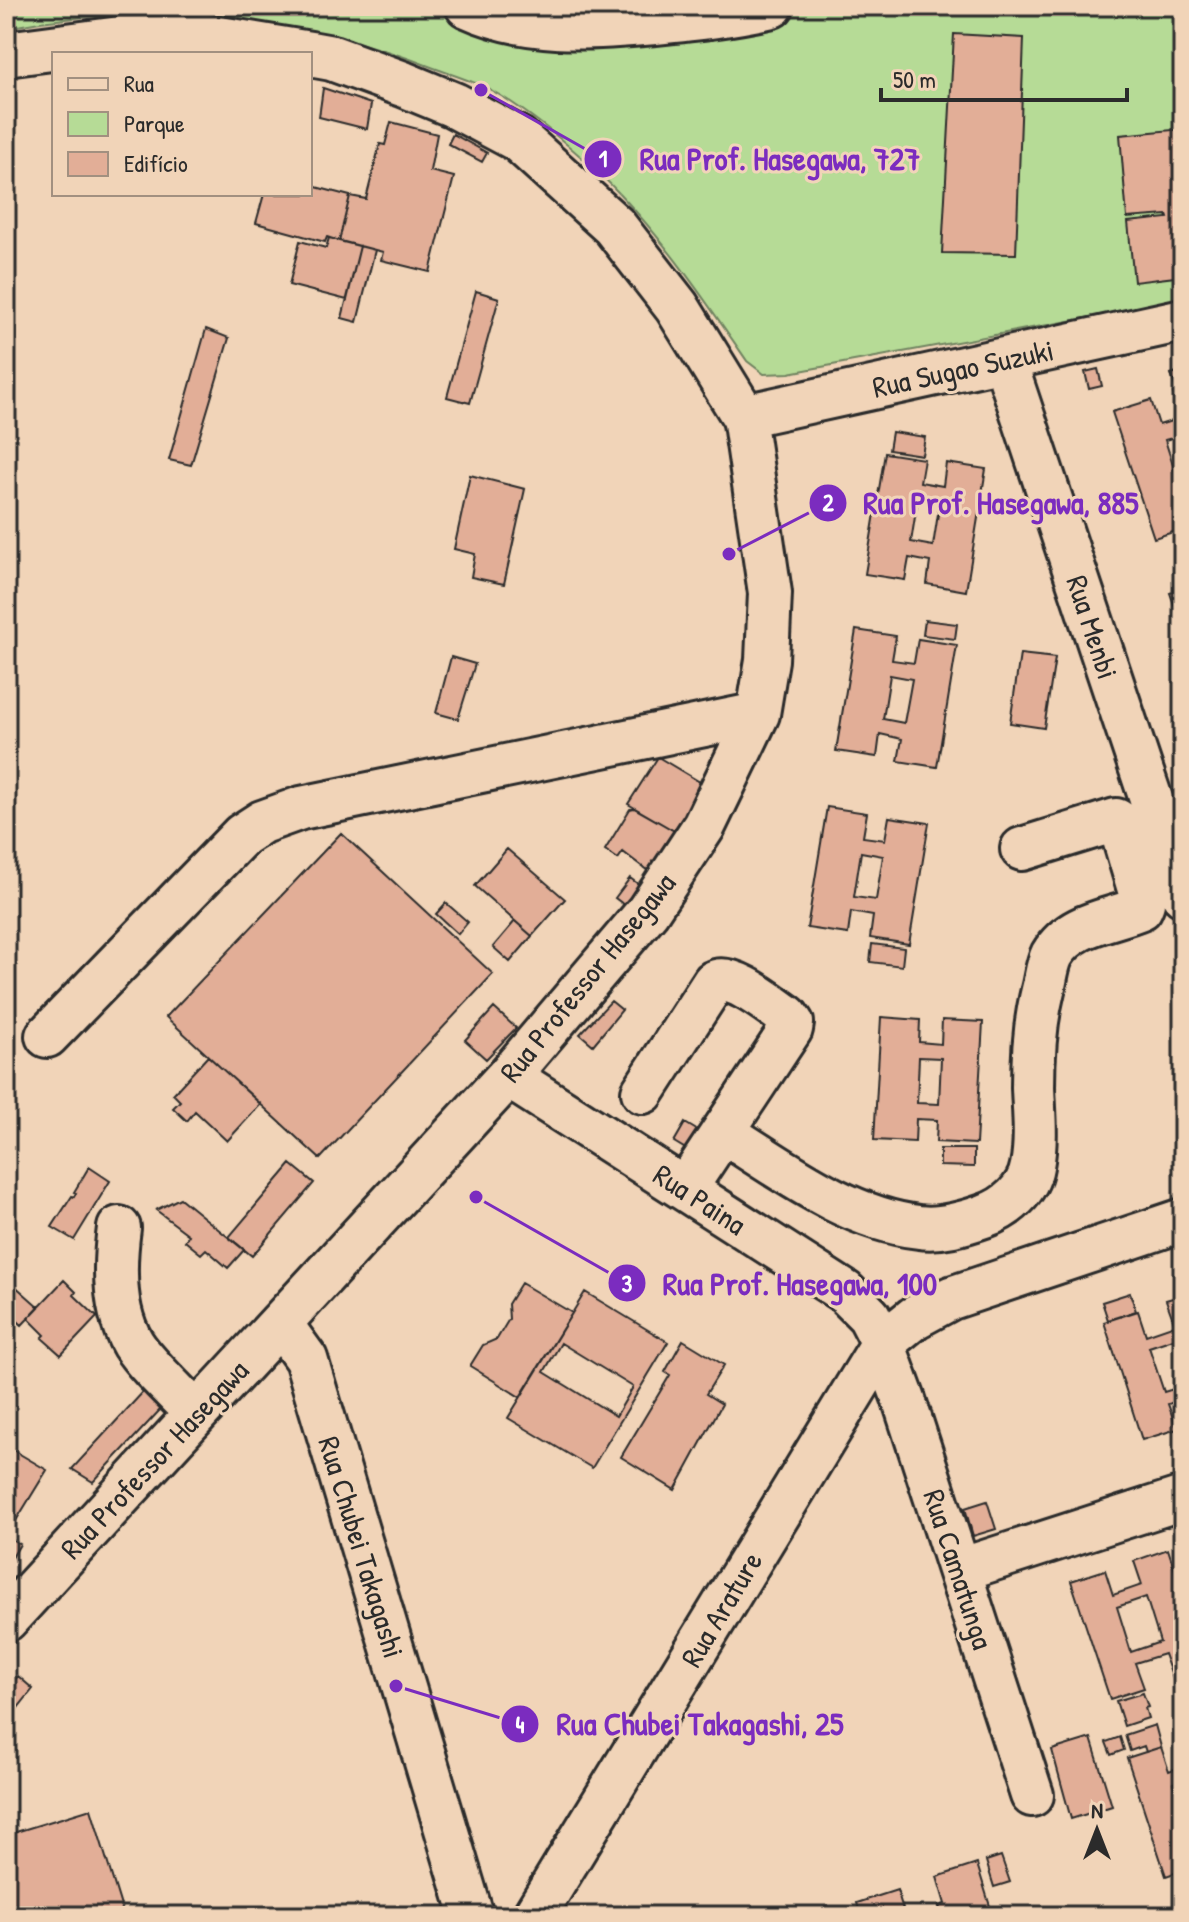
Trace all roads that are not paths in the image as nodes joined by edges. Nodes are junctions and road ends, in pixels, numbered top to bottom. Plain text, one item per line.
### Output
1 (467, 6) edge
2 (772, 6) edge
3 (298, 52) edge
4 (6, 54) edge
5 (312, 54) edge
6 (1183, 320) edge
7 (1004, 359) junction
8 (744, 416) junction
9 (758, 714) junction
10 (1022, 849) dead end
11 (1183, 895) edge
12 (47, 1036) dead end
13 (508, 1076) junction
14 (643, 1092) dead end
15 (723, 1132) junction
16 (685, 1189) junction
17 (1183, 1220) edge
18 (119, 1228) dead end
19 (280, 1323) junction
20 (883, 1343) junction
21 (196, 1413) junction
22 (1183, 1498) edge
23 (960, 1570) junction
24 (6, 1620) edge
25 (1032, 1795) dead end
26 (472, 1916) edge
27 (534, 1916) edge

1 - 2 street
3 - 4 main road, Rua Professor Hasegawa
5 - 8 main road, Rua Professor Hasegawa
6 - 7 street, Rua Sugao Suzuki
7 - 8 street, Rua Sugao Suzuki
7 - 11 street, Rua Menbi
8 - 9 street, Rua Professor Hasegawa
9 - 12 street
9 - 13 street, Rua Professor Hasegawa
10 - 15 street
13 - 16 street, Rua Paina
13 - 19 street, Rua Professor Hasegawa
14 - 15 street
15 - 16 street
16 - 20 street, Rua Paina
17 - 20 street
18 - 21 street
19 - 21 street, Rua Professor Hasegawa
19 - 26 street, Rua Chubei Takagashi
20 - 23 street, Rua Camatunga
20 - 27 street, Rua Arature
21 - 24 street, Rua Professor Hasegawa
22 - 23 street
23 - 25 street, Rua Camatunga

